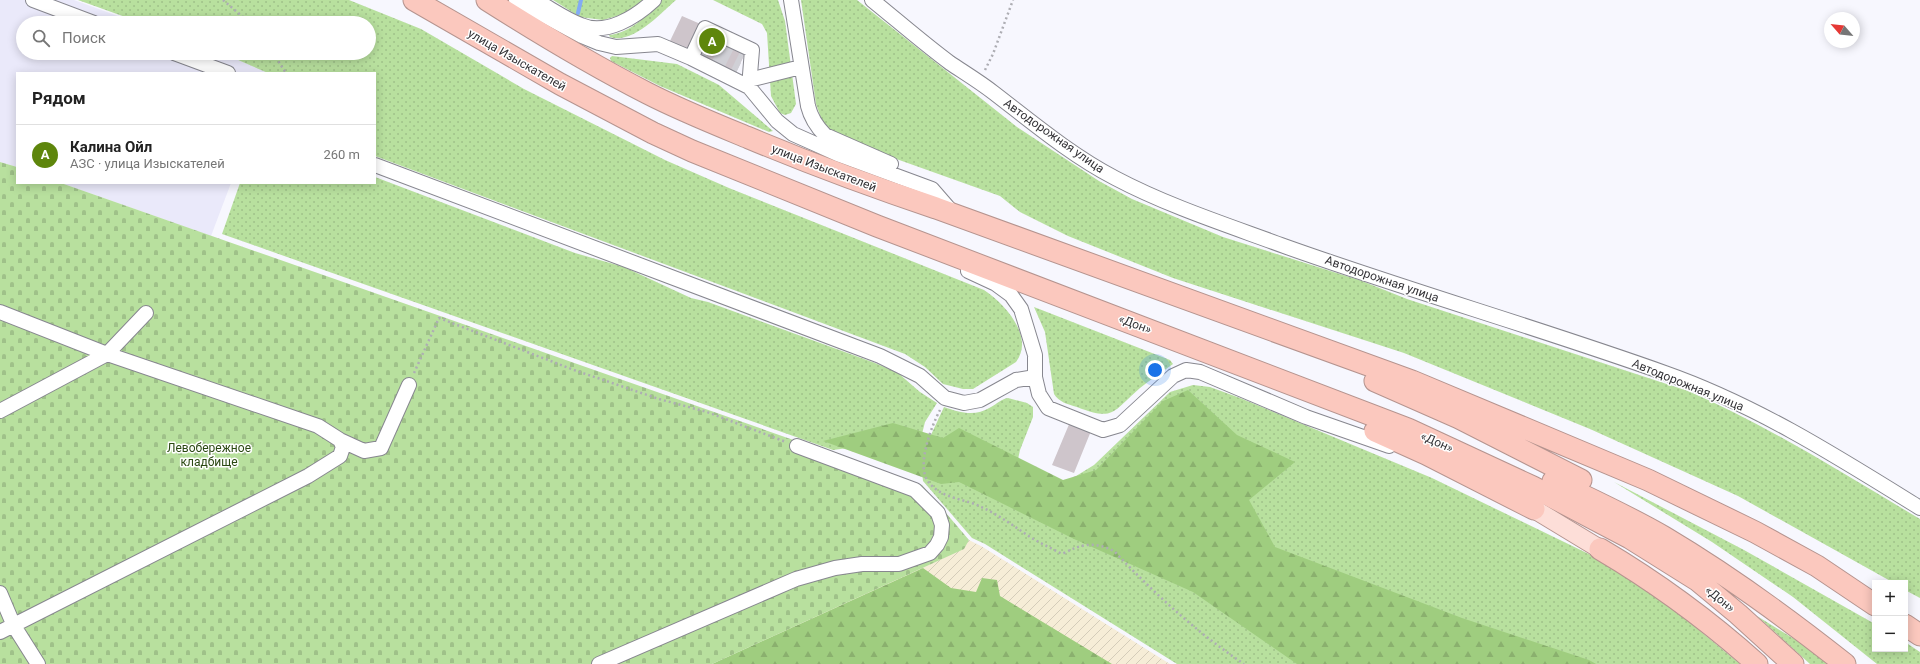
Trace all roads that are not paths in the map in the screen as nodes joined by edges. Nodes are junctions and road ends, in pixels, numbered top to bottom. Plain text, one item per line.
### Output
1 (33, 0) edge
2 (487, 0) edge
3 (516, 0) edge
4 (535, 0) edge
5 (654, 0) edge
6 (791, 0) edge
7 (872, 0) edge
8 (414, 1) edge
9 (75, 16) edge
10 (691, 58) junction
11 (193, 60) edge
12 (801, 67) junction
13 (225, 72) edge
14 (747, 72) junction
15 (376, 165) edge
16 (932, 189) junction
17 (954, 214) junction
18 (877, 226) junction
19 (1043, 289) junction
20 (1179, 297) junction
21 (0, 312) edge
22 (146, 313) dead end
23 (107, 354) junction
24 (1035, 377) junction
25 (409, 384) road end
26 (0, 411) edge
27 (340, 440) junction
28 (797, 446) road end
29 (1426, 454) junction
30 (1920, 508) edge
31 (1534, 509) joint
32 (1600, 549) joint
33 (1817, 566) junction
34 (0, 593) edge
35 (1872, 594) edge
36 (1872, 603) edge
37 (1908, 613) edge
38 (1920, 619) edge
39 (14, 626) junction
40 (1908, 627) edge
41 (0, 632) edge
42 (1920, 635) edge
43 (38, 664) edge
44 (599, 664) edge
45 (1757, 664) edge
46 (1793, 664) edge
47 (1845, 664) edge
48 (1861, 664) edge

1 - 9 lane
2 - 17 highway, улица Изыскателей
3 - 10 lane
4 - 5 lane
6 - 12 lane
7 - 30 lane, Автодорожная улица
8 - 18 highway, улица Изыскателей
10 - 14 lane
10 - 14 lane
11 - 13 lane
12 - 14 lane
12 - 16 lane
14 - 16 lane
15 - 24 lane
16 - 17 lane
17 - 20 highway, улица Изыскателей
18 - 19 highway, улица Изыскателей
18 - 24 lane
19 - 29 highway
19 - 46 highway, «Дон»
19 - 47 highway
20 - 33 highway
20 - 48 highway
21 - 23 lane
22 - 23 lane
23 - 26 lane
23 - 27 lane
24 - 29 lane
25 - 27 lane
27 - 39 lane
28 - 44 lane
29 - 31 highway
31 - 32 main road
32 - 45 highway
33 - 35 highway
33 - 36 highway
34 - 39 lane
37 - 38 highway
39 - 41 lane
39 - 43 lane
40 - 42 highway

